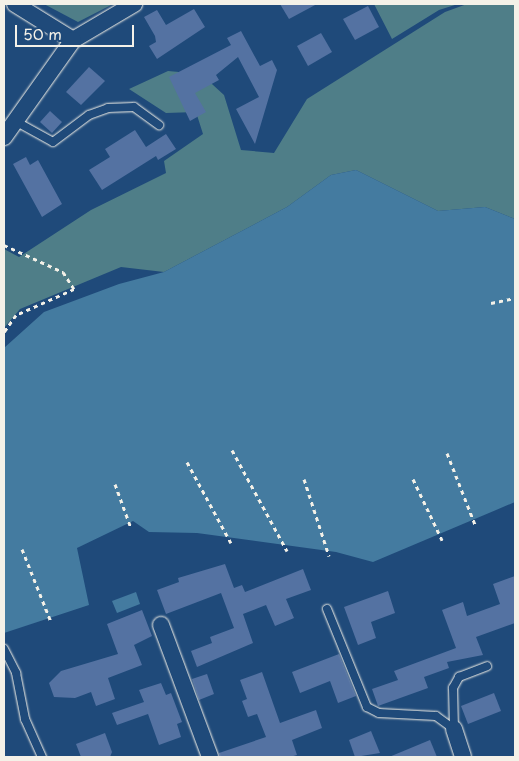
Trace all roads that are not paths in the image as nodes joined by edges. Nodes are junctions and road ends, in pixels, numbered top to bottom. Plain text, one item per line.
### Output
1 (15, 4) edge
2 (134, 4) edge
3 (73, 40) junction
4 (15, 121) junction
5 (159, 125) dead end
6 (4, 137) edge
7 (328, 608) dead end
8 (161, 625) dead end
9 (4, 649) edge
10 (487, 666) dead end
11 (454, 729) junction
12 (42, 757) edge
13 (210, 757) edge
14 (463, 757) edge

1 - 3 street
2 - 3 street
3 - 4 street
4 - 5 lane
4 - 6 street
7 - 11 lane
8 - 13 street
9 - 12 lane
10 - 11 lane
11 - 14 street

